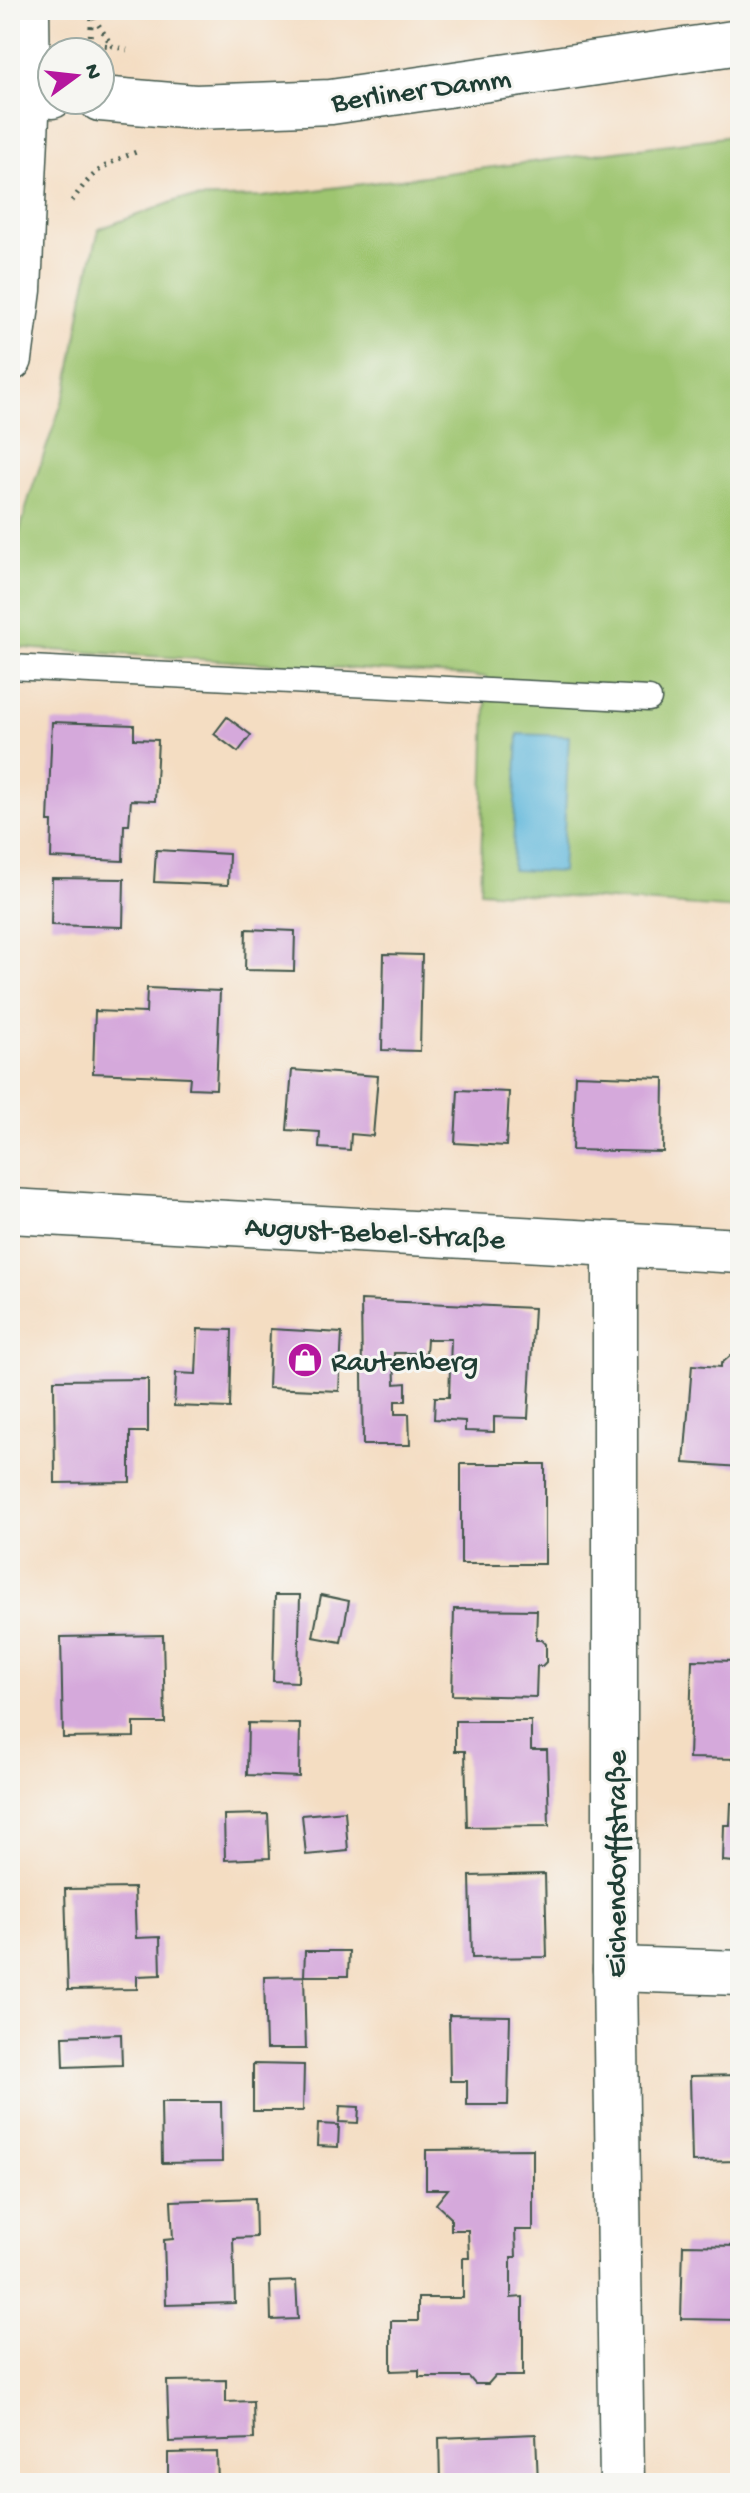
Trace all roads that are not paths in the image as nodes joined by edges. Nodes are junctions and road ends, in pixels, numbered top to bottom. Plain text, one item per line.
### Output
1 (27, 10) edge
2 (740, 42) edge
3 (30, 94) edge
4 (116, 100) edge
5 (10, 359) edge
6 (10, 667) edge
7 (649, 699) dead end
8 (10, 1211) edge
9 (615, 1244) junction
10 (740, 1251) edge
11 (615, 1969) junction
12 (740, 1973) edge
13 (622, 2483) edge

1 - 3 street
2 - 4 street, Berliner Damm
3 - 5 street
6 - 7 lane
8 - 9 street, August-Bebel-Straße
9 - 10 street, August-Bebel-Straße
9 - 11 street, Eichendorffstraße
11 - 12 street
11 - 13 street, Eichendorffstraße

